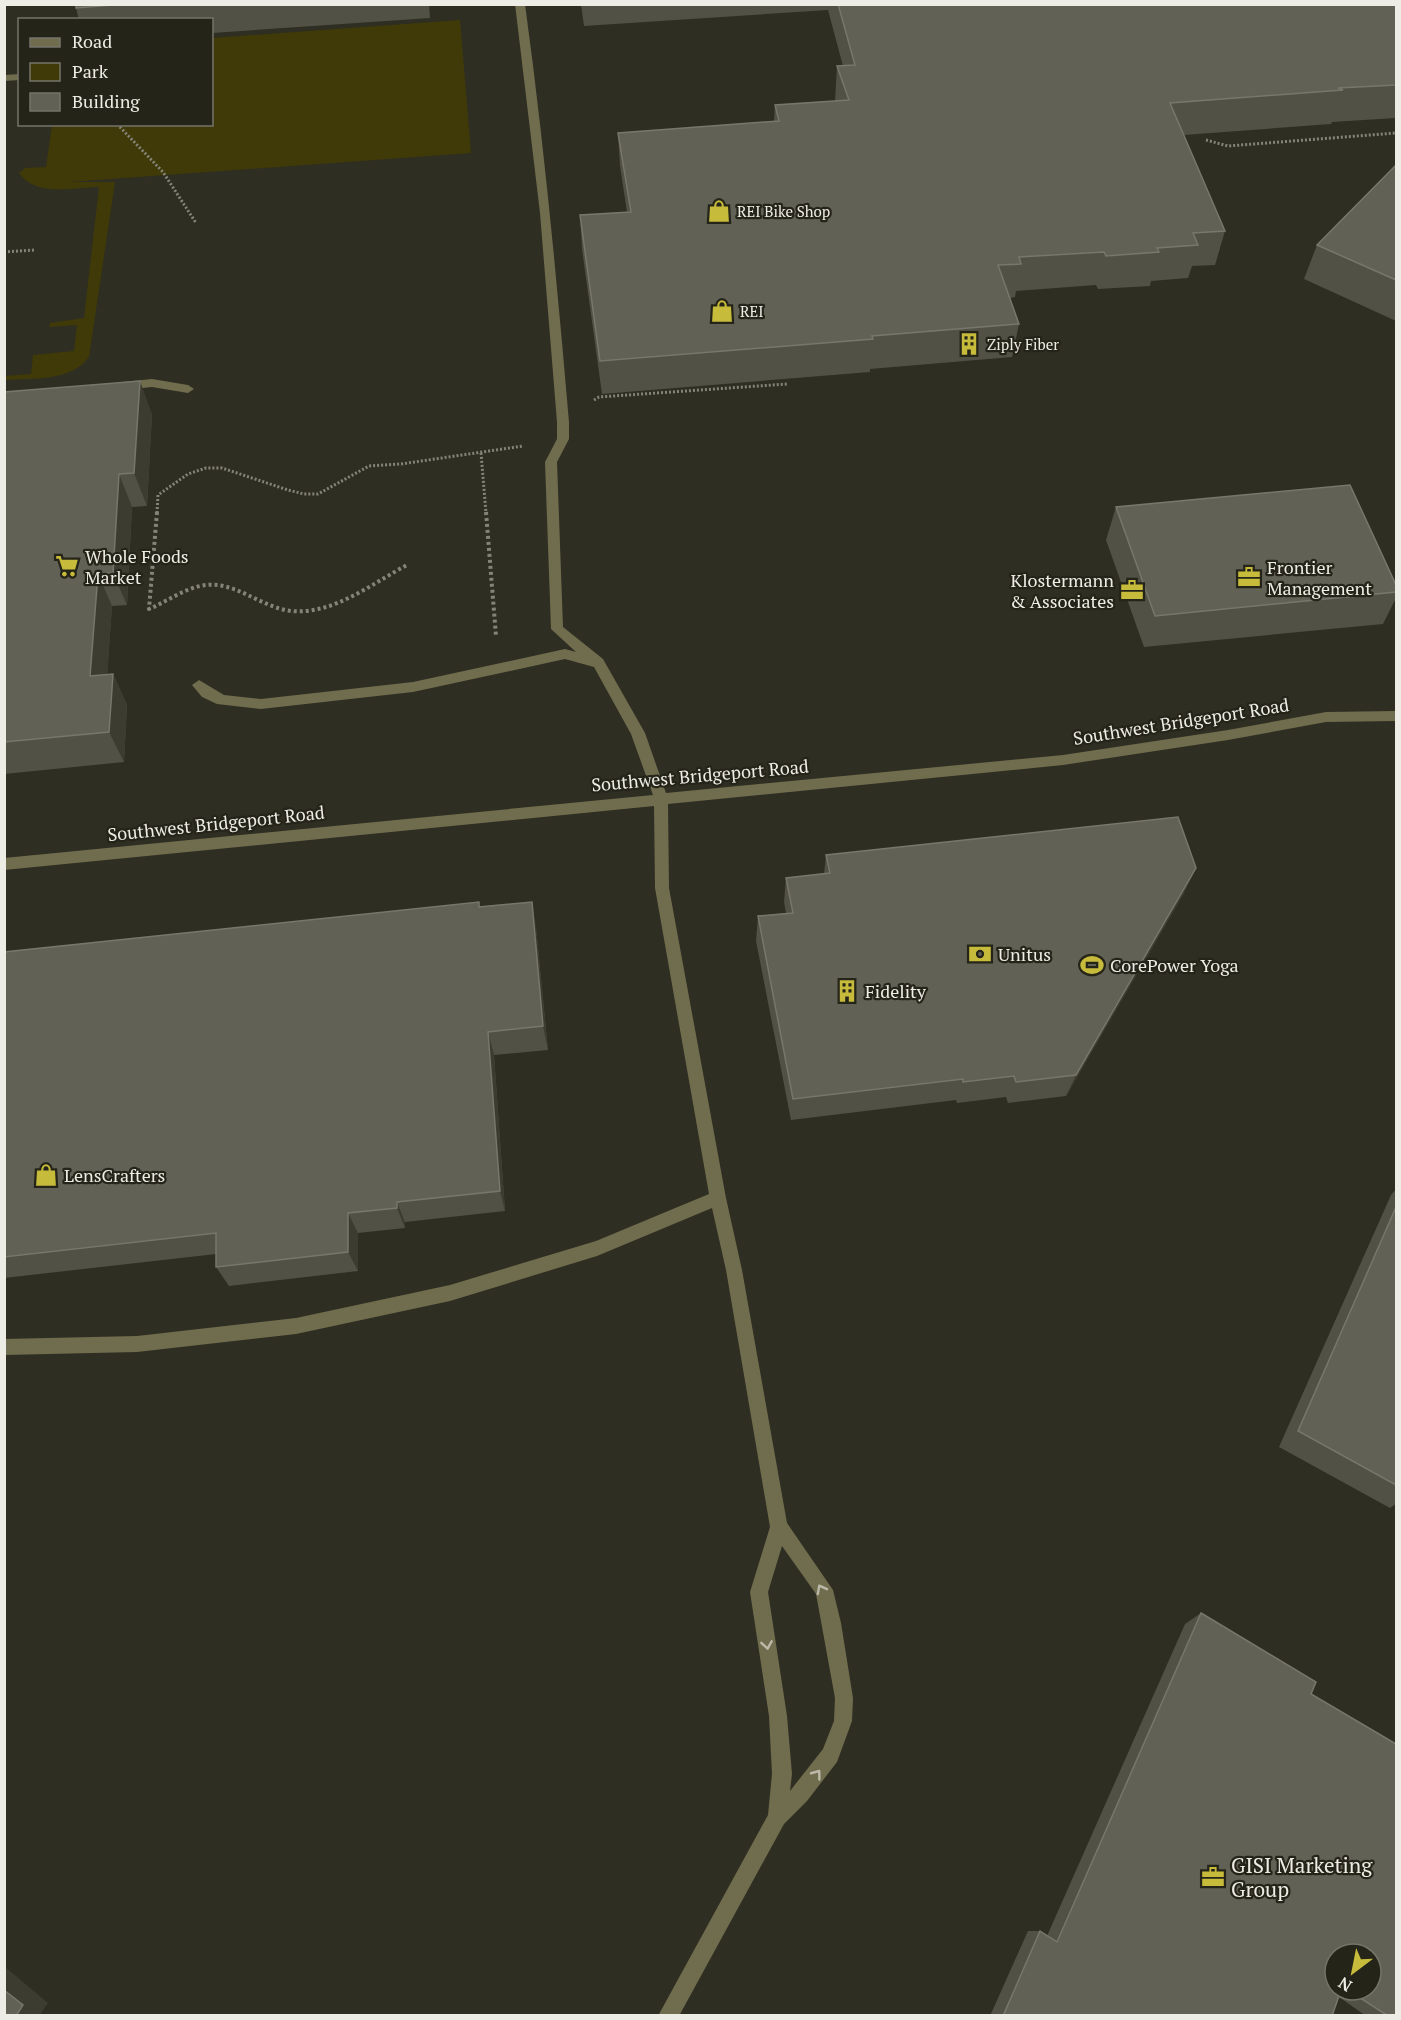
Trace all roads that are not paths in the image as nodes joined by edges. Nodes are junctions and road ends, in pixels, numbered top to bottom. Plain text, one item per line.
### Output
1 (520, 4) edge
2 (107, 387) edge
3 (189, 389) dead end
4 (598, 663) junction
5 (199, 685) dead end
6 (1396, 716) edge
7 (661, 799) junction
8 (4, 864) edge
9 (718, 1198) junction
10 (4, 1347) edge
11 (779, 1527) junction
12 (777, 1817) junction
13 (669, 2016) edge

1 - 4 street
2 - 3 street
4 - 5 street
4 - 7 street
6 - 7 street, Southwest Bridgeport Road
7 - 8 street, Southwest Bridgeport Road
7 - 9 street
9 - 10 street
9 - 11 street
11 -> 12 street
12 -> 11 street
12 - 13 street

